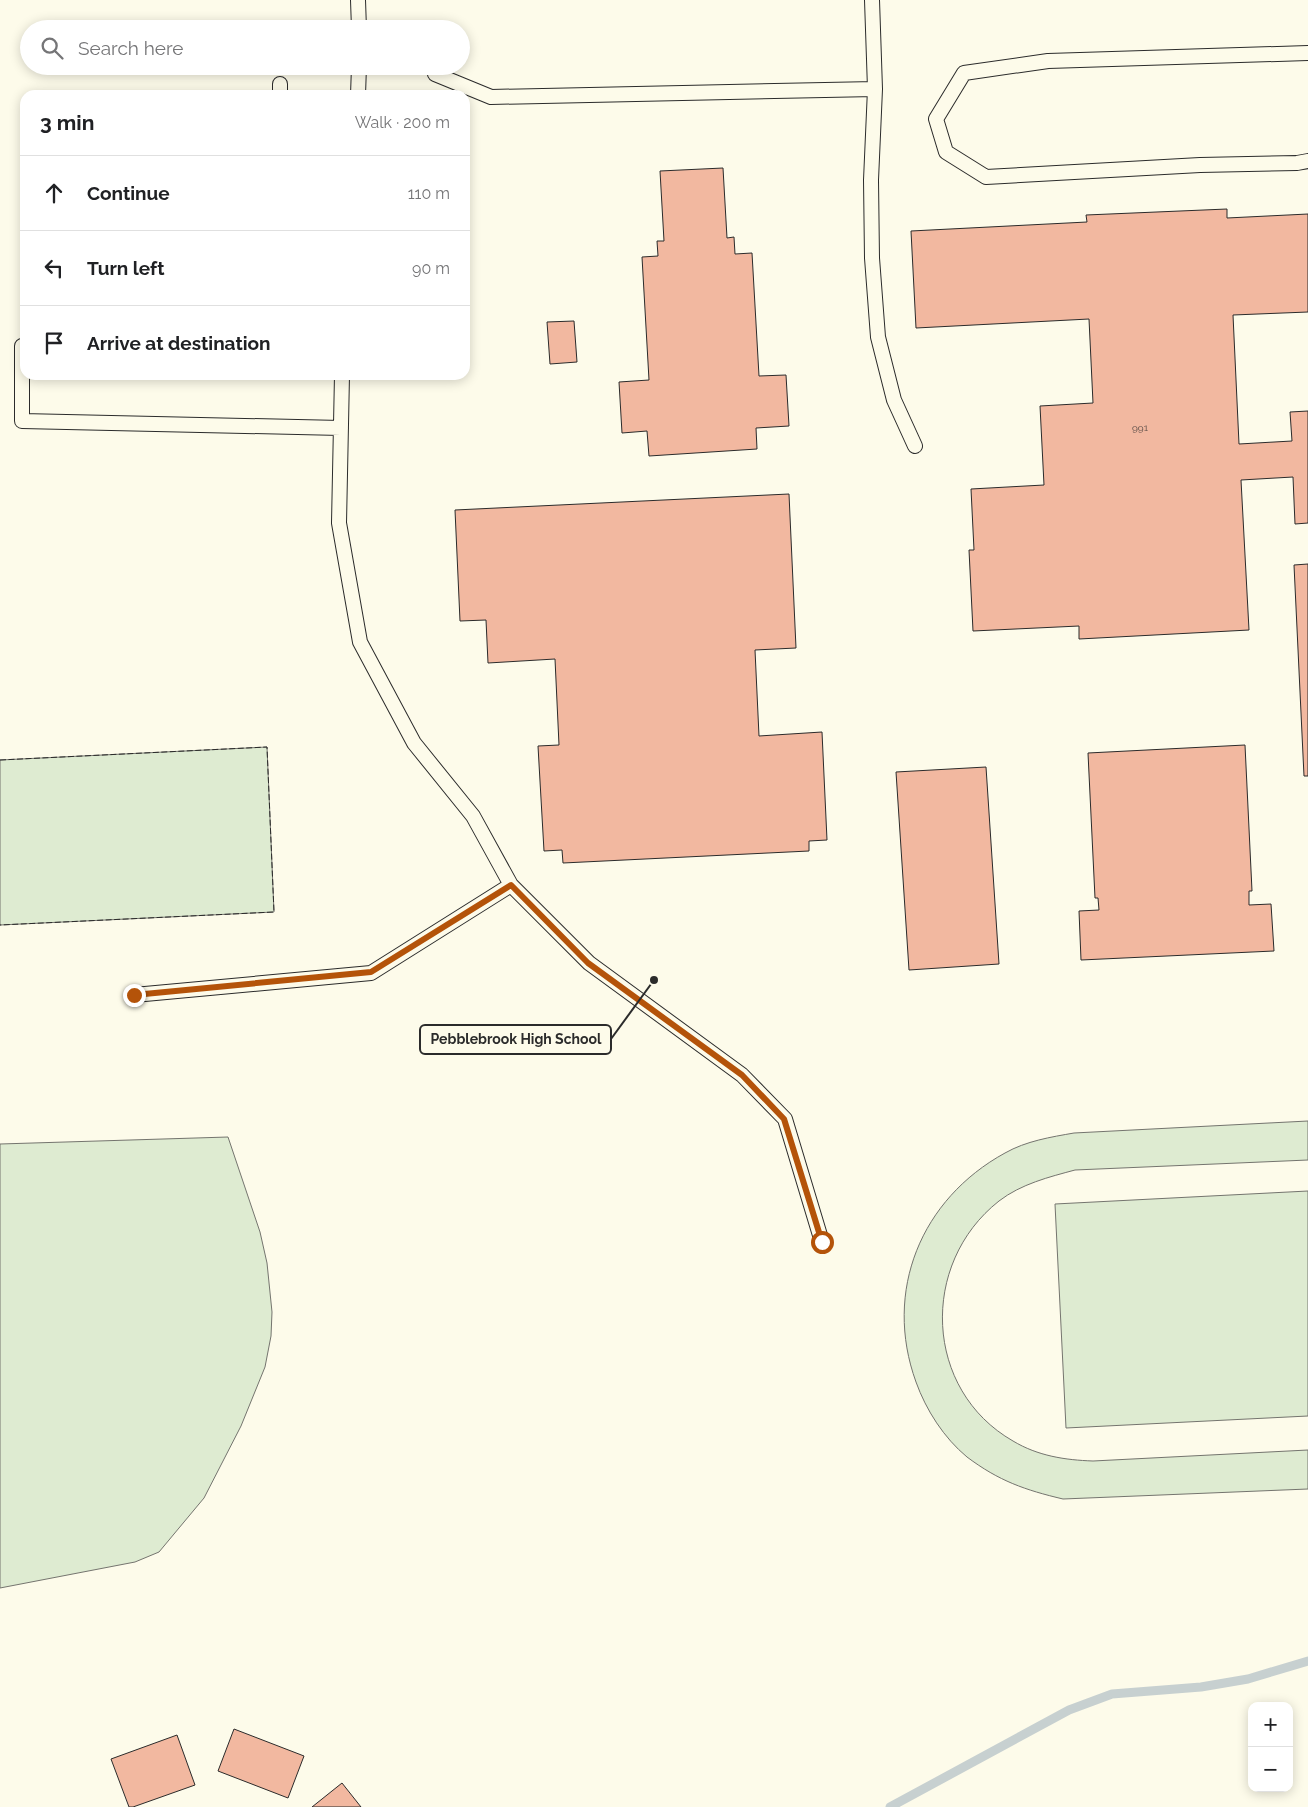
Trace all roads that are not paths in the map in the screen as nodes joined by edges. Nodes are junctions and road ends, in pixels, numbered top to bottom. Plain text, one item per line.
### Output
1 (358, 0) edge
2 (872, 0) edge
3 (359, 20) edge
4 (1308, 53) edge
5 (359, 75) edge
6 (438, 75) edge
7 (875, 89) junction
8 (358, 90) edge
9 (1308, 161) edge
10 (22, 380) edge
11 (342, 380) edge
12 (341, 428) junction
13 (915, 446) dead end
14 (511, 885) junction
15 (134, 995) dead end
16 (822, 1242) dead end

1 - 3 lane
2 - 7 lane
4 - 9 lane
5 - 8 lane
6 - 7 lane
7 - 13 lane
10 - 12 lane
11 - 12 lane
12 - 14 lane
14 - 15 lane
14 - 16 lane

